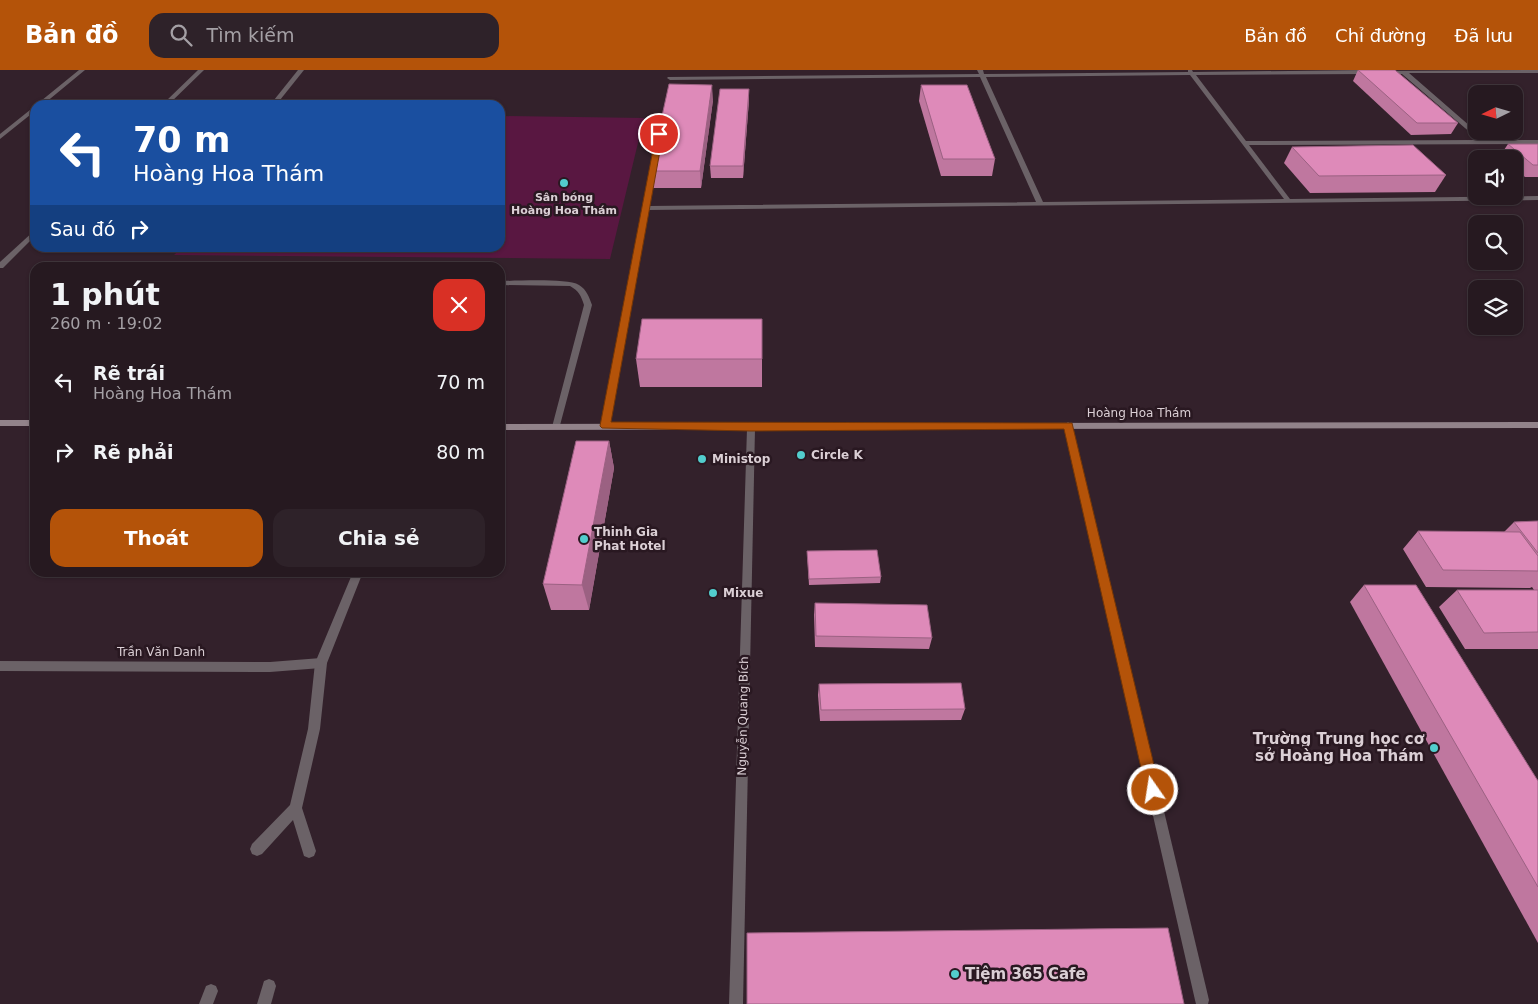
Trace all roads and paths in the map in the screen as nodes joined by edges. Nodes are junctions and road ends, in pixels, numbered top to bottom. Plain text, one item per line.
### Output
1 (82, 70) edge
2 (200, 70) edge
3 (301, 70) edge
4 (770, 70) edge
5 (1538, 70) edge
6 (981, 72) edge
7 (1091, 72) edge
8 (1191, 72) edge
9 (1404, 72) junction
10 (876, 73) edge
11 (671, 74) edge
12 (770, 77) junction
13 (668, 87) edge
14 (45, 100) edge
15 (170, 100) edge
16 (277, 100) edge
17 (30, 112) edge
18 (0, 138) edge
19 (1483, 141) junction
20 (1538, 142) edge
21 (1244, 143) junction
22 (654, 162) edge
23 (1538, 198) edge
24 (1288, 200) junction
25 (1040, 203) junction
26 (645, 208) junction
27 (30, 237) edge
28 (0, 266) edge
29 (505, 282) edge
30 (0, 423) edge
31 (30, 424) edge
32 (1068, 425) junction
33 (1538, 425) edge
34 (605, 426) junction
35 (505, 427) edge
36 (556, 427) junction
37 (751, 428) junction
38 (356, 577) edge
39 (321, 663) junction
40 (0, 666) edge
41 (296, 808) junction
42 (257, 849) dead end
43 (309, 851) dead end
44 (270, 986) dead end
45 (1202, 1000) dead end
46 (264, 1004) edge
47 (736, 1004) edge

1 - 14 street
2 - 15 street
3 - 16 street
4 - 12 street
5 - 9 street
6 - 7 street
6 - 10 street
6 - 25 street
7 - 8 street
8 - 9 street
8 - 21 street
9 - 19 street
10 - 12 street
11 - 12 street
11 - 13 street
17 - 18 street
19 - 20 street
19 - 21 street
21 - 24 street
22 - 26 street
23 - 24 street
24 - 25 street
25 - 26 street
26 - 34 street
27 - 28 street
29 - 36 street
30 - 31 main road
32 - 33 main road, Hoàng Hoa Thám
32 - 37 main road, Hoàng Hoa Thám
32 - 45 street
34 - 36 main road, Hoàng Hoa Thám
34 - 37 main road, Hoàng Hoa Thám
35 - 36 main road, Hoàng Hoa Thám
37 - 47 street, Nguyễn Quang Bích
38 - 39 street
39 - 40 street, Trần Văn Danh
39 - 41 street
41 - 42 street
41 - 43 street
44 - 46 street

